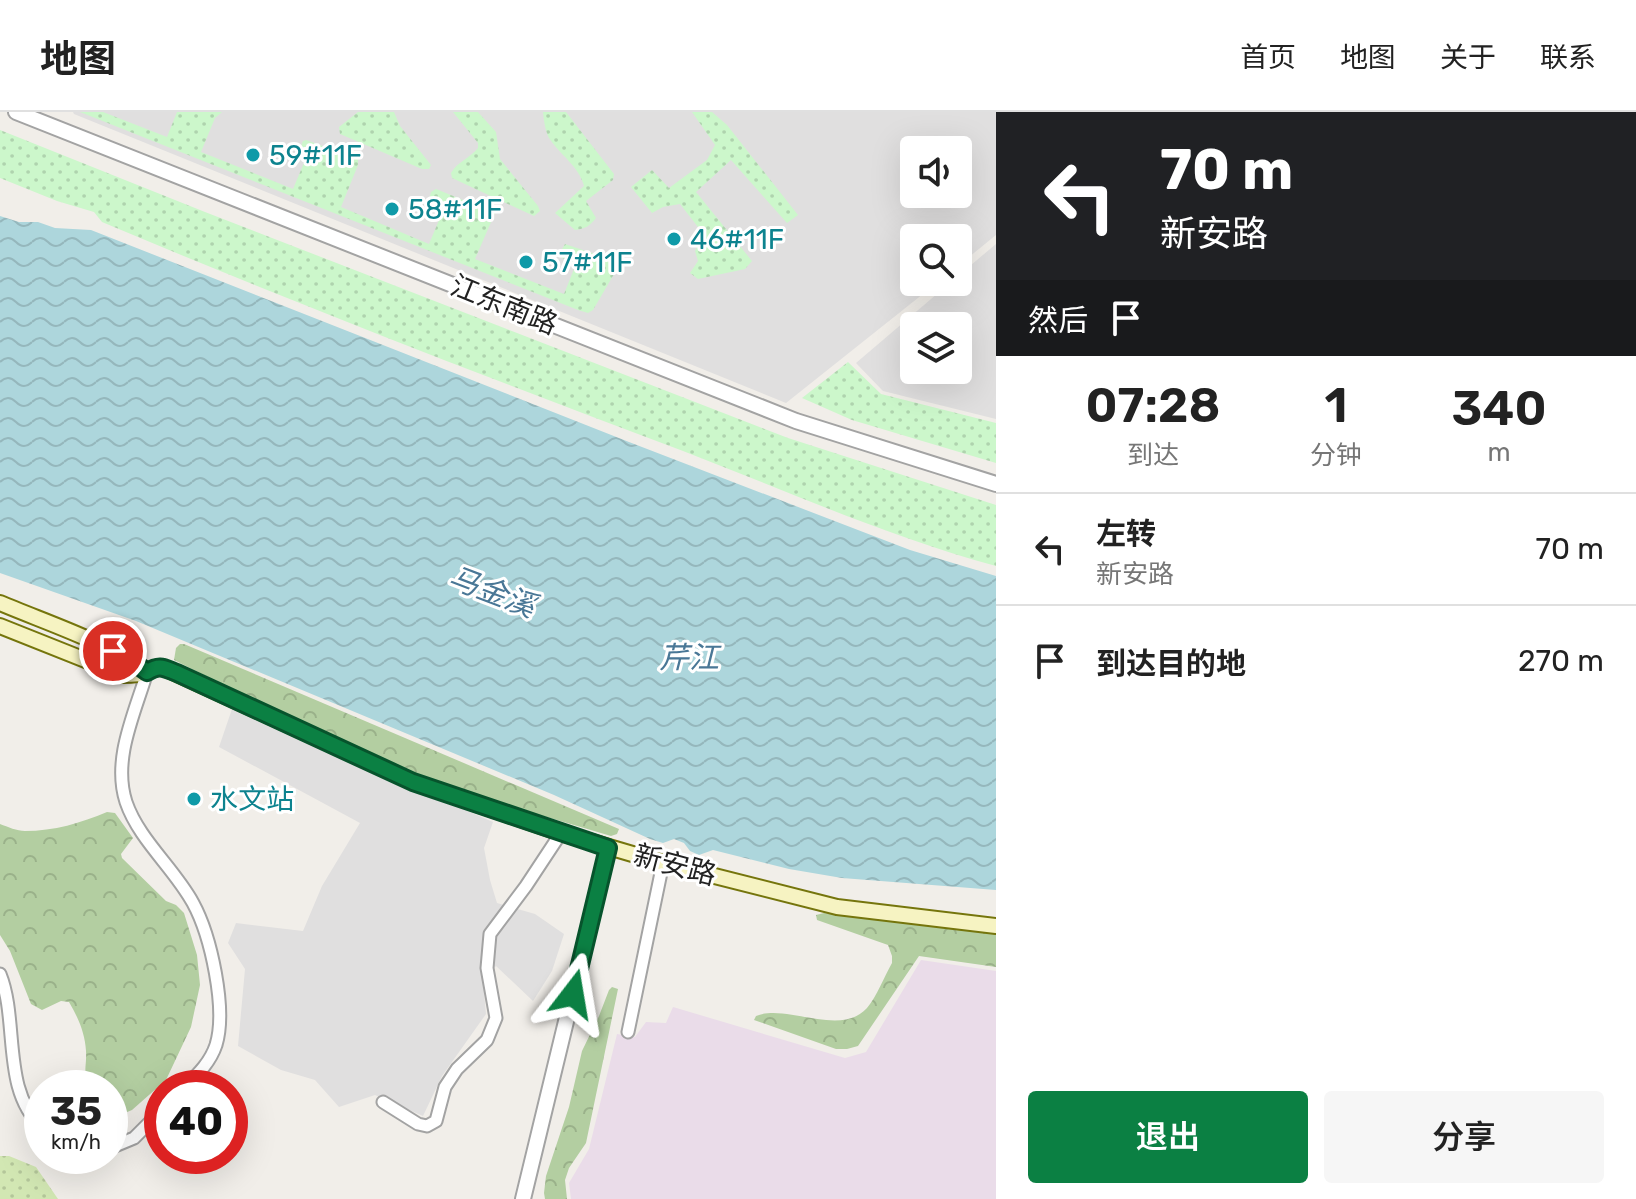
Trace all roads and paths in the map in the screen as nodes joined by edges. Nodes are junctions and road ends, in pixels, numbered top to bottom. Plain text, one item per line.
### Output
1 (16, 112) edge
2 (35, 115) edge
3 (996, 484) edge
4 (0, 603) edge
5 (0, 626) edge
6 (147, 672) junction
7 (561, 833) junction
8 (608, 848) junction
9 (663, 863) junction
10 (996, 926) edge
11 (0, 974) edge
12 (628, 1032) dead end
13 (202, 1070) edge
14 (24, 1102) edge
15 (383, 1102) dead end
16 (144, 1128) edge
17 (128, 1140) edge
18 (523, 1199) edge

1 - 2 street, 江东南路
2 - 3 street, 江东南路
4 - 6 main road, 新安路
5 - 6 main road, 新安路
6 - 7 main road, 新安路
6 - 13 street
7 - 8 main road, 新安路
7 - 15 street
8 - 9 main road, 新安路
8 - 18 street
9 - 10 main road, 新安路
9 - 12 street
11 - 14 street
16 - 17 street

